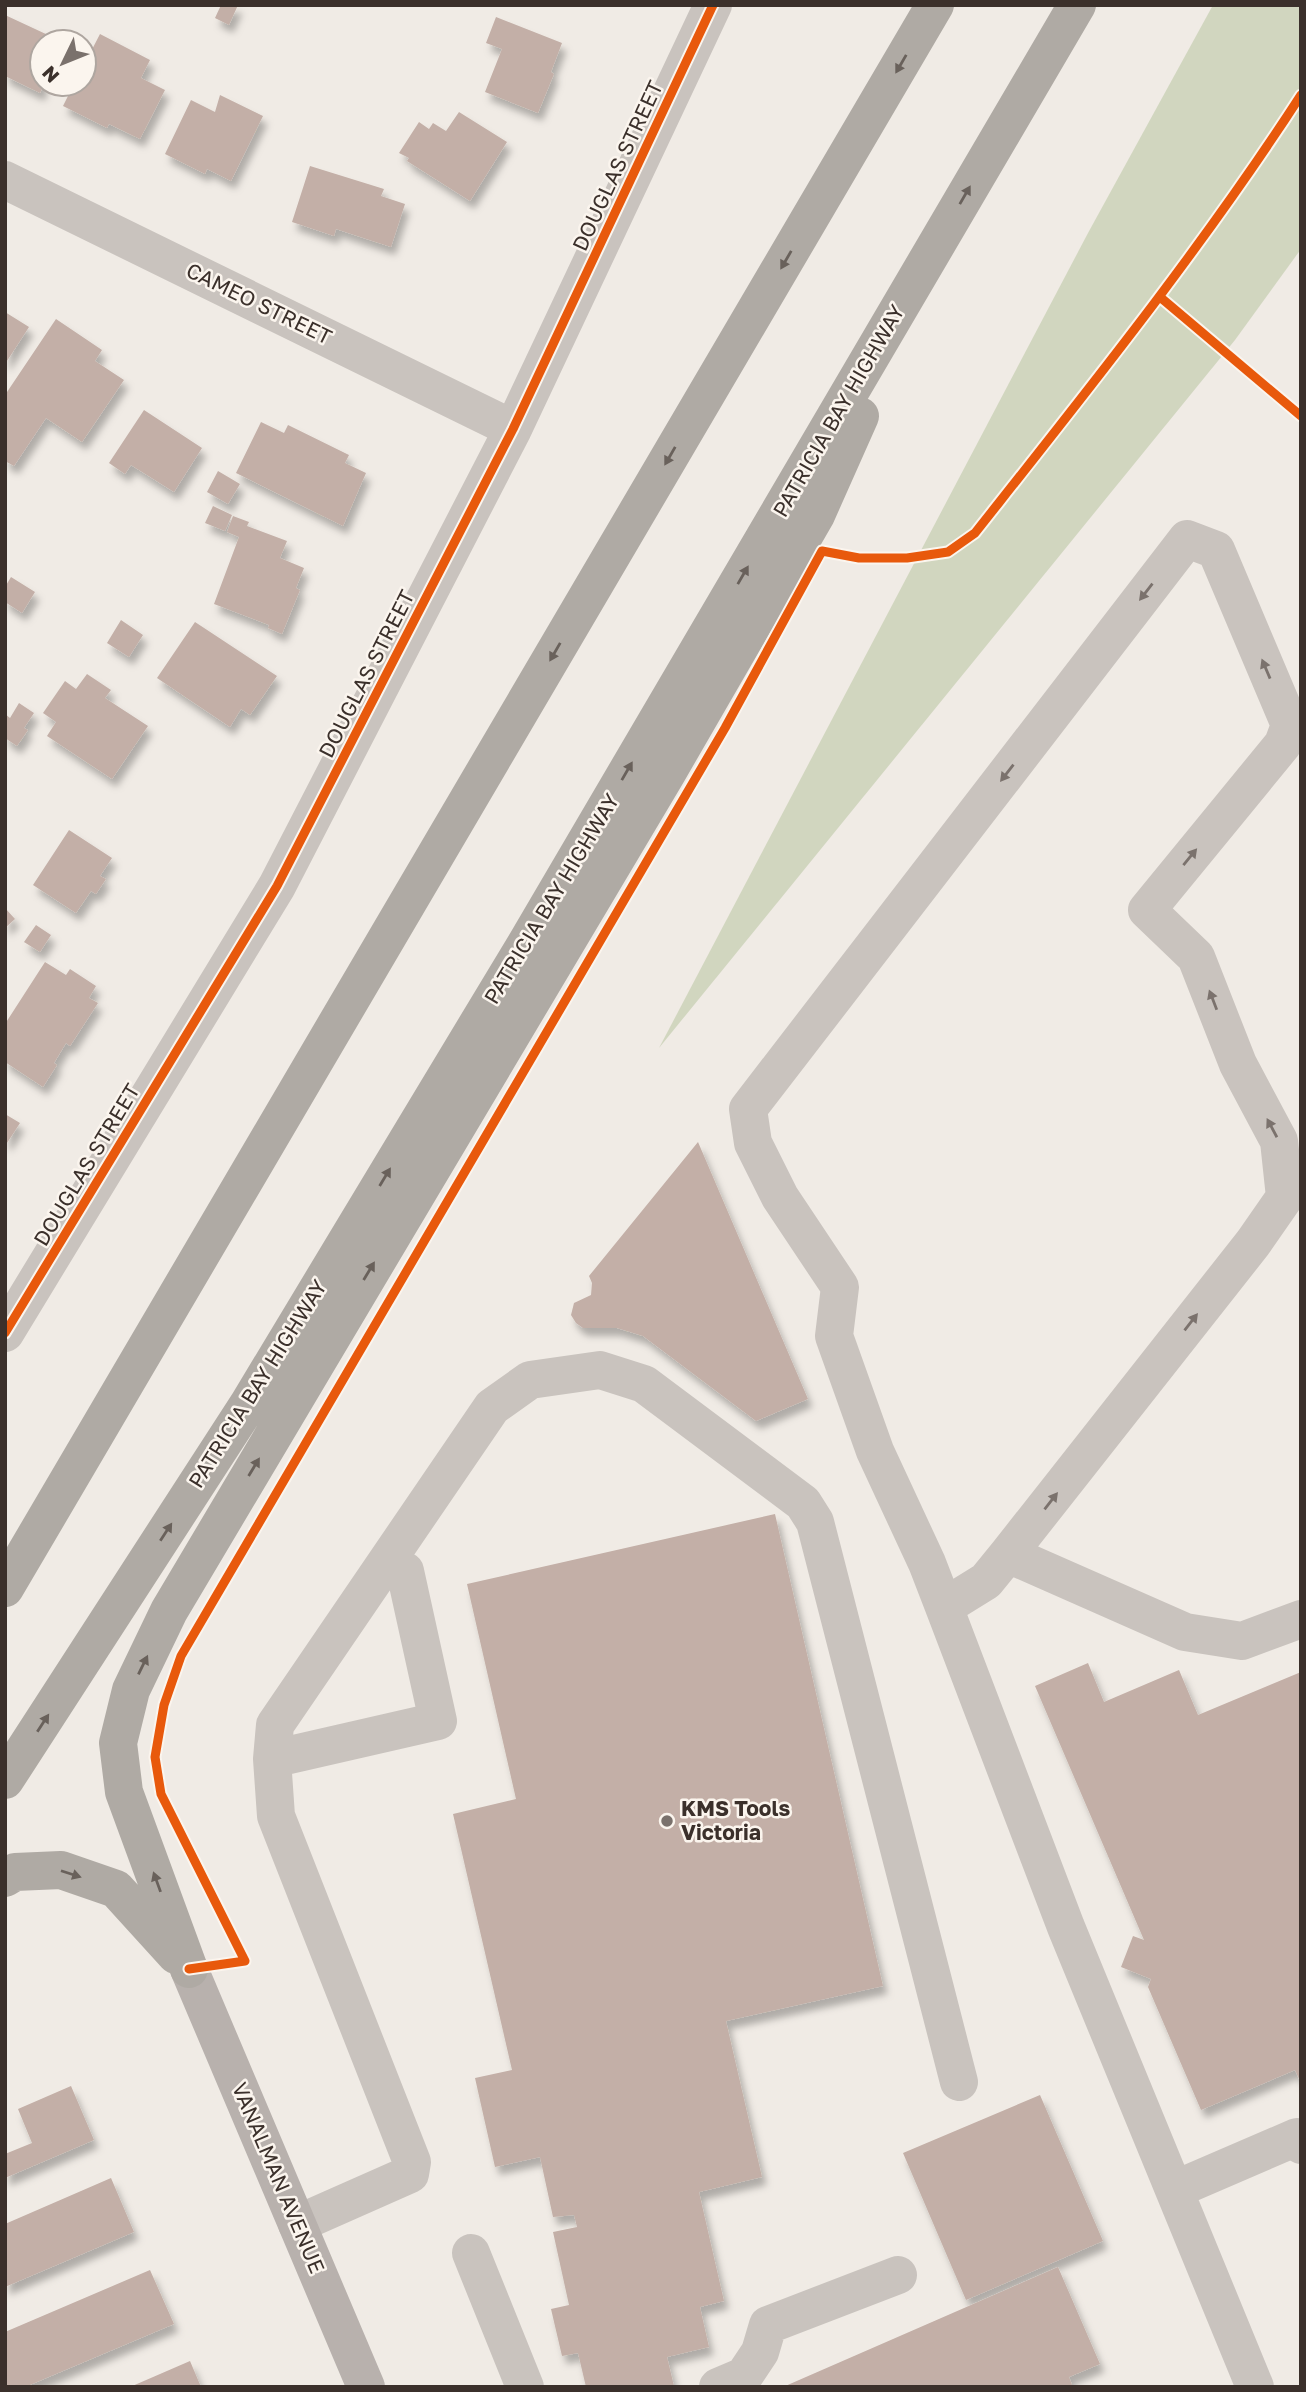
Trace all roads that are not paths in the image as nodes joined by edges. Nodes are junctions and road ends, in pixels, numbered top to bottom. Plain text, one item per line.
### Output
1 (713, 5) edge
2 (936, 5) edge
3 (1077, 5) edge
4 (5, 180) edge
5 (931, 254) junction
6 (513, 429) junction
7 (5, 1333) edge
8 (1008, 1554) junction
9 (387, 1562) junction
10 (5, 1588) edge
11 (944, 1607) junction
12 (1301, 1619) edge
13 (272, 1759) junction
14 (5, 1780) edge
15 (5, 1878) edge
16 (189, 1969) junction
17 (959, 2082) dead end
18 (1301, 2145) edge
19 (1174, 2190) junction
20 (297, 2224) junction
21 (471, 2253) dead end
22 (898, 2275) dead end
23 (366, 2387) edge
24 (525, 2387) edge
25 (718, 2387) edge
26 (1255, 2387) edge

1 - 6 street, DOUGLAS STREET
2 -> 10 highway
5 -> 3 highway, PATRICIA BAY HIGHWAY
4 - 6 street, CAMEO STREET
14 -> 5 highway, PATRICIA BAY HIGHWAY
16 -> 5 highway
6 - 7 street, DOUGLAS STREET
8 - 11 street
8 -> 11 street
8 - 12 street
9 - 13 street
9 - 13 street
9 - 17 street
11 - 19 street
13 - 20 street
15 -> 16 highway
16 - 20 main road, VANALMAN AVENUE
18 - 19 street
19 - 26 street
20 - 23 main road, VANALMAN AVENUE
21 - 24 street
22 - 25 street

